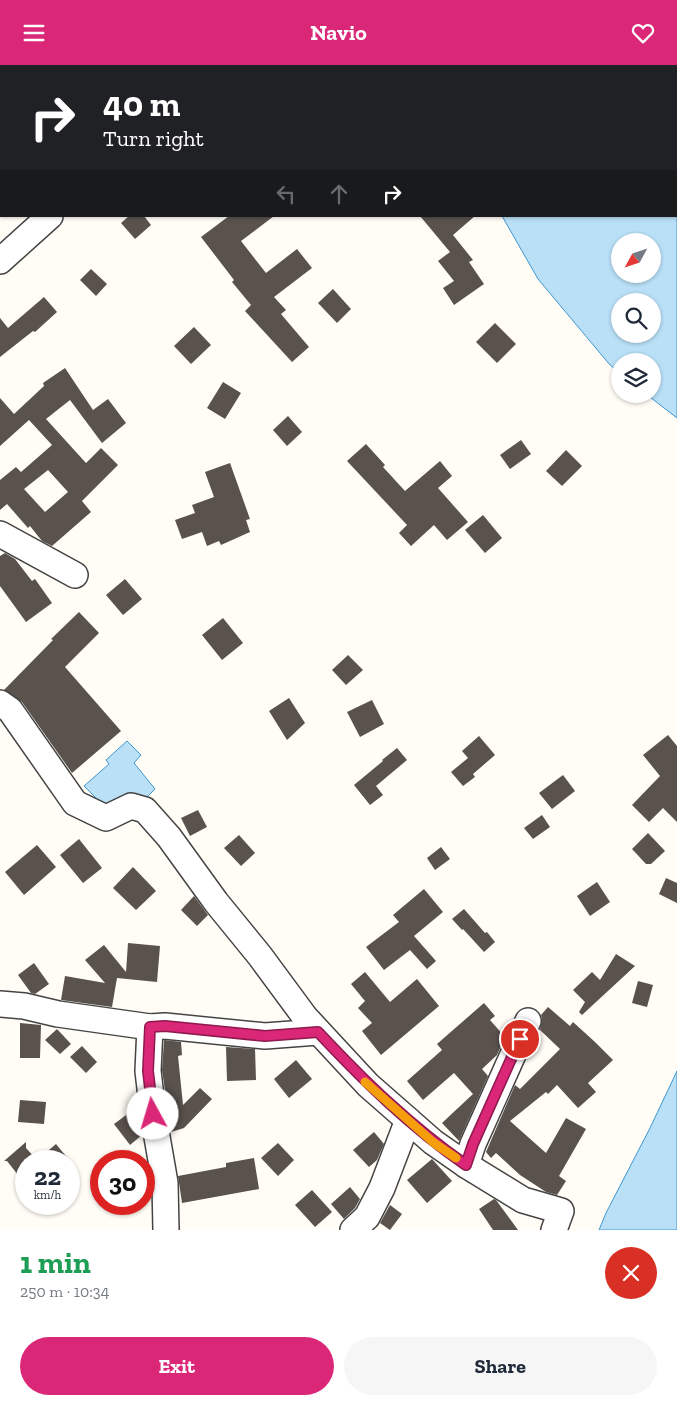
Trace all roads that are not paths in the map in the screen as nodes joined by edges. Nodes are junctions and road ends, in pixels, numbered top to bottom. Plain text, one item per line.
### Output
1 (49, 217) edge
2 (0, 261) edge
3 (0, 534) edge
4 (75, 575) dead end
5 (0, 703) edge
6 (0, 1004) edge
7 (528, 1021) dead end
8 (150, 1027) junction
9 (318, 1032) junction
10 (408, 1120) junction
11 (466, 1165) junction
12 (166, 1230) edge
13 (352, 1230) edge
14 (554, 1230) edge

1 - 2 street
3 - 4 street
5 - 9 street
6 - 8 street
7 - 11 street
8 - 9 street
8 - 12 street
9 - 10 street
10 - 11 street
10 - 13 street
11 - 14 street

